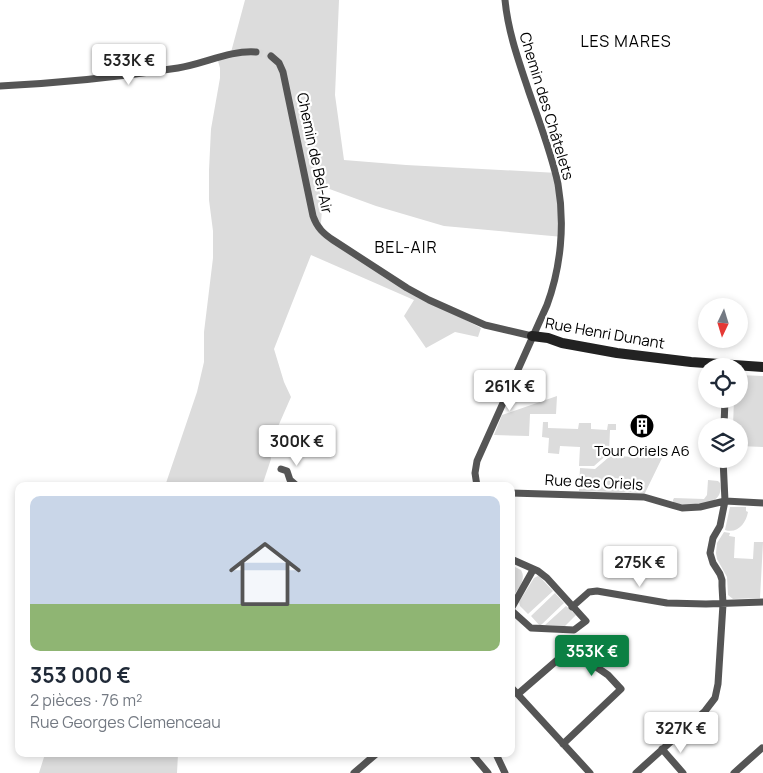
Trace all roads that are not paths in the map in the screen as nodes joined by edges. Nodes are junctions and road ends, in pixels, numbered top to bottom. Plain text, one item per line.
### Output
1 (505, 0) edge
2 (256, 52) tunnel mouth
3 (271, 56) tunnel mouth
4 (0, 86) edge
5 (532, 336) junction
6 (698, 362) edge
7 (748, 366) edge
8 (763, 367) edge
9 (281, 468) dead end
10 (723, 468) edge
11 (292, 482) edge
12 (476, 482) edge
13 (515, 492) edge
14 (724, 501) junction
15 (763, 503) edge
16 (515, 561) edge
17 (533, 570) junction
18 (763, 602) edge
19 (515, 603) edge
20 (722, 604) junction
21 (572, 607) junction
22 (515, 614) edge
23 (515, 691) edge
24 (518, 694) junction
25 (563, 744) junction
26 (762, 748) edge
27 (662, 749) junction
28 (373, 757) edge
29 (475, 757) edge
30 (497, 757) edge
31 (354, 773) edge
32 (488, 773) edge
33 (505, 773) edge
34 (590, 773) edge
35 (636, 773) edge
36 (683, 773) edge
37 (734, 773) edge

1 - 5 street, Chemin des Châtelets
2 - 4 street
3 - 5 street, Chemin de Bel-Air
5 - 6 street, Rue Henri Dunant
5 - 12 street, Chemin des Châtelets
7 - 8 street, Rue Henri Dunant
9 - 11 street
10 - 14 street
13 - 14 street, Rue des Oriels
14 - 15 street, Rue des Oriels
14 - 20 street
16 - 17 street
17 - 19 street
17 - 21 street
18 - 20 street
20 - 21 street
20 - 27 street
21 - 22 street
23 - 24 street
24 - 25 street
24 - 25 street
25 - 34 street
26 - 37 street
27 - 35 street
27 - 36 street
28 - 31 street
29 - 32 street
30 - 33 street

